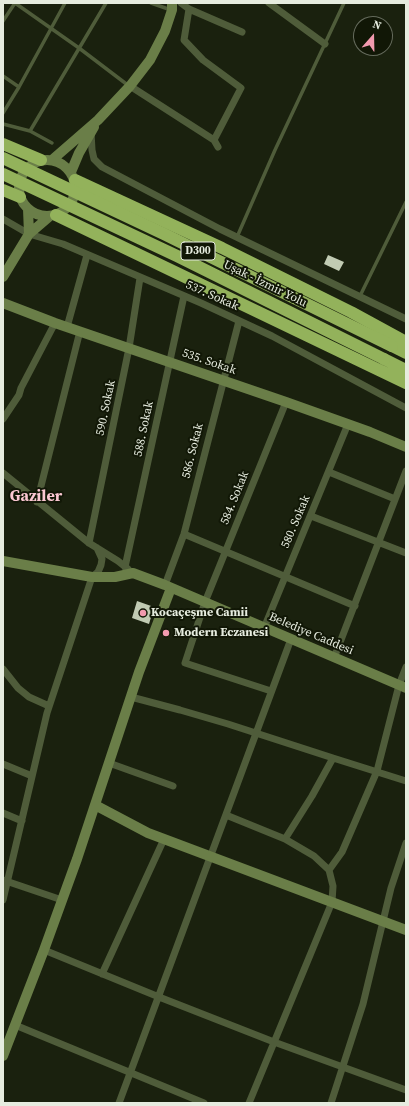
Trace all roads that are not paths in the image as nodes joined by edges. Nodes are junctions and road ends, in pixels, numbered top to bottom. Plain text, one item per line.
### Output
1 (15, 3) edge
2 (65, 3) edge
3 (106, 3) edge
4 (151, 3) edge
5 (181, 3) edge
6 (269, 3) edge
7 (344, 3) edge
8 (172, 7) edge
9 (189, 8) junction
10 (3, 22) edge
11 (51, 28) junction
12 (242, 32) dead end
13 (325, 44) junction
14 (80, 48) junction
15 (3, 76) edge
16 (130, 86) junction
17 (19, 87) junction
18 (3, 113) edge
19 (98, 120) junction
20 (3, 124) edge
21 (30, 131) junction
22 (91, 132) junction
23 (214, 140) junction
24 (52, 143) dead end
25 (3, 144) edge
26 (218, 147) dead end
27 (3, 158) edge
28 (47, 160) junction
29 (3, 174) edge
30 (73, 176) junction
31 (3, 190) edge
32 (20, 197) junction
33 (406, 202) edge
34 (28, 209) junction
35 (53, 216) junction
36 (3, 220) edge
37 (30, 234) junction
38 (237, 237) junction
39 (88, 255) junction
40 (3, 277) edge
41 (140, 278) junction
42 (184, 296) junction
43 (360, 296) junction
44 (3, 303) edge
45 (406, 319) edge
46 (239, 321) junction
47 (55, 323) junction
48 (67, 327) junction
49 (80, 331) junction
50 (406, 342) edge
51 (129, 348) junction
52 (406, 353) edge
53 (170, 362) junction
54 (406, 370) edge
55 (223, 380) junction
56 (406, 383) edge
57 (286, 402) junction
58 (406, 408) edge
59 (3, 419) edge
60 (348, 424) junction
61 (406, 447) edge
62 (406, 471) edge
63 (329, 472) junction
64 (3, 473) edge
65 (395, 499) junction
66 (37, 502) junction
67 (311, 516) junction
68 (184, 534) junction
69 (89, 543) junction
70 (379, 543) junction
71 (97, 548) junction
72 (225, 552) junction
73 (406, 554) edge
74 (3, 561) edge
75 (129, 570) junction
76 (92, 576) junction
77 (286, 576) junction
78 (168, 587) junction
79 (205, 602) junction
80 (355, 606) junction
81 (264, 628) junction
82 (291, 639) junction
83 (334, 658) junction
84 (406, 667) edge
85 (3, 669) edge
86 (403, 686) edge
87 (271, 692) junction
88 (130, 697) junction
89 (49, 706) junction
90 (256, 734) junction
91 (333, 758) junction
92 (109, 763) junction
93 (3, 764) edge
94 (377, 771) junction
95 (32, 776) junction
96 (406, 781) edge
97 (173, 786) dead end
98 (95, 805) junction
99 (3, 813) edge
100 (226, 815) junction
101 (22, 821) junction
102 (164, 839) junction
103 (285, 839) junction
104 (406, 843) edge
105 (211, 857) junction
106 (329, 870) junction
107 (5, 880) edge
108 (3, 900) edge
109 (62, 900) junction
110 (332, 902) junction
111 (382, 921) junction
112 (406, 930) edge
113 (44, 950) junction
114 (102, 974) junction
115 (159, 997) junction
116 (15, 1025) junction
117 (274, 1042) junction
118 (3, 1056) edge
119 (343, 1066) junction
120 (131, 1072) junction
121 (406, 1090) edge
122 (119, 1103) edge
123 (204, 1103) edge
124 (249, 1103) edge
125 (331, 1103) edge

1 - 10 lane
1 - 11 lane
2 - 11 lane
3 - 14 lane
4 - 8 lane
5 - 8 street
5 - 9 street
6 - 13 street
7 - 13 lane
8 - 16 street
9 - 12 street
9 - 23 street
11 - 14 lane
11 - 17 lane
13 - 38 lane
14 - 16 lane
14 - 21 lane
15 - 17 lane
16 - 19 street
16 - 23 street
17 - 18 lane
19 - 22 street
19 - 28 street
20 - 21 lane
21 - 24 lane
22 - 30 street
22 - 38 street
23 - 26 street
25 - 28 highway
27 - 52 highway, Uşak - İzmir Yolu / D300, bridge
28 - 30 street
28 - 32 street
29 - 54 highway, Uşak - İzmir Yolu / D300, bridge
30 - 35 street
30 - 50 highway
31 - 32 highway
32 - 34 street
33 - 43 lane
34 - 35 street
34 - 37 street
35 - 37 street
35 - 56 highway
36 - 37 street, 537. Sokak
37 - 39 street, 537. Sokak
37 - 40 street
38 - 43 street
39 - 41 street, 537. Sokak
39 - 48 street
41 - 42 street, 537. Sokak
41 - 51 street, 590. Sokak
42 - 46 street, 537. Sokak
42 - 53 street, 588. Sokak
43 - 45 street
44 - 47 street, 535. Sokak
46 - 55 street, 586. Sokak
46 - 58 street, 537. Sokak
47 - 48 street, 535. Sokak
47 - 59 street
48 - 49 street, 535. Sokak
49 - 51 street, 535. Sokak
49 - 66 street
51 - 53 street, 535. Sokak
51 - 69 street, 590. Sokak
53 - 55 street, 535. Sokak
53 - 75 street, 588. Sokak
55 - 57 street, 535. Sokak
55 - 68 street, 586. Sokak
57 - 60 street, 535. Sokak
57 - 72 street, 584. Sokak
60 - 61 street, 535. Sokak
60 - 63 street, 580. Sokak
62 - 65 street
63 - 65 street
63 - 67 street, 580. Sokak
64 - 66 street
65 - 70 street
66 - 69 street
67 - 70 street
67 - 77 street, 580. Sokak
68 - 72 street
68 - 78 street, 586. Sokak
69 - 71 street
70 - 73 street
70 - 80 street
71 - 75 street
71 - 76 street
72 - 77 street
72 - 79 street, 584. Sokak
74 - 76 street
75 - 76 street
75 - 78 street, Belediye Caddesi
76 - 89 street
77 - 80 street
77 - 81 street, 580. Sokak
78 - 79 street, Belediye Caddesi
78 - 88 street
79 - 81 street, Belediye Caddesi
79 - 87 street, 584. Sokak
80 - 83 street
81 - 82 street, Belediye Caddesi
82 - 83 street, Belediye Caddesi
82 - 87 street
83 - 86 street, Belediye Caddesi
84 - 86 street
85 - 89 street
86 - 94 street
87 - 90 street
88 - 90 street
88 - 92 street
89 - 95 street
90 - 91 street
90 - 100 street
91 - 94 street
91 - 103 street
92 - 97 street
92 - 98 street
93 - 95 street
94 - 96 street
94 - 106 street
95 - 101 street
98 - 102 street
98 - 109 street
99 - 101 street
100 - 103 street
100 - 105 street
101 - 107 street
102 - 105 street
102 - 114 street
103 - 106 street
104 - 111 street
105 - 110 street
105 - 115 street
106 - 110 street
107 - 108 street
107 - 109 street
109 - 113 street
110 - 111 street
110 - 117 street
111 - 112 street
111 - 119 street
113 - 114 street
113 - 116 street
114 - 115 street
115 - 117 street
115 - 120 street
116 - 118 street
116 - 120 street
117 - 119 street
117 - 124 street
119 - 121 street
119 - 125 street
120 - 122 street
120 - 123 street

